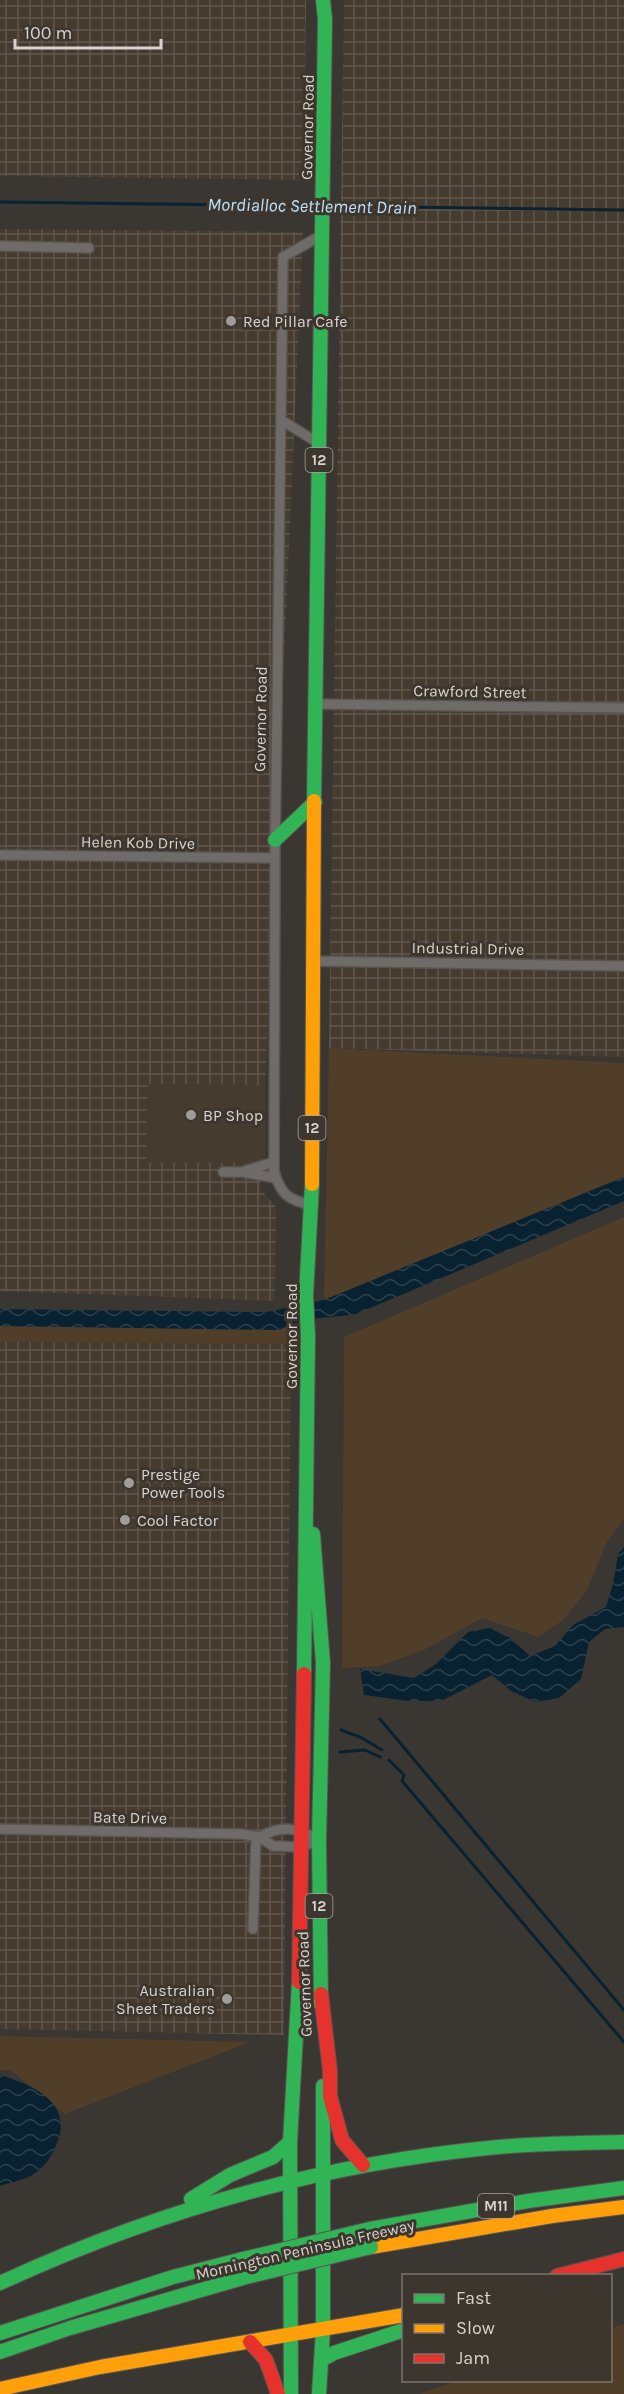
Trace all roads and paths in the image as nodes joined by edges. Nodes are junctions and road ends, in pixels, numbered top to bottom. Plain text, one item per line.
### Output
1 (326, 0) edge
2 (322, 235) junction
3 (0, 246) edge
4 (89, 248) dead end
5 (281, 420) junction
6 (320, 444) junction
7 (316, 704) junction
8 (624, 708) edge
9 (315, 802) junction
10 (275, 840) junction
11 (0, 855) edge
12 (275, 858) junction
13 (312, 961) junction
14 (624, 966) edge
15 (274, 1162) junction
16 (224, 1172) dead end
17 (242, 1172) junction
18 (276, 1178) junction
19 (312, 1205) junction
20 (307, 1467) junction
21 (0, 1829) edge
22 (301, 1830) junction
23 (258, 1837) junction
24 (319, 1840) junction
25 (301, 1847) junction
26 (253, 1929) dead end
27 (321, 1994) junction
28 (290, 2142) junction
29 (624, 2142) edge
30 (363, 2165) junction
31 (323, 2173) junction
32 (291, 2180) junction
33 (624, 2188) edge
34 (624, 2207) edge
35 (170, 2212) junction
36 (624, 2259) edge
37 (565, 2274) edge
38 (0, 2283) edge
39 (402, 2315) edge
40 (323, 2330) junction
41 (402, 2331) edge
42 (0, 2333) edge
43 (292, 2336) junction
44 (249, 2342) junction
45 (0, 2352) edge
46 (321, 2361) junction
47 (0, 2389) edge
48 (278, 2394) edge
49 (291, 2394) edge
50 (319, 2394) edge

1 - 2 main road, Governor Road / 12
2 - 5 street, Governor Road
2 - 6 main road, Governor Road / 12
3 - 4 street
5 - 6 street
5 - 10 street, Governor Road
6 - 7 main road, Governor Road / 12
7 - 8 street, Crawford Street
7 - 9 main road, Governor Road / 12
9 - 10 main road
9 - 13 main road, Governor Road / 12
10 - 12 street, Governor Road
11 - 12 street, Helen Kob Drive
12 - 15 street, Governor Road
13 - 14 street, Industrial Drive
13 - 19 main road, Governor Road / 12
15 - 17 street
15 - 18 street, Governor Road
16 - 17 street
17 - 18 street
18 - 19 street
19 - 20 main road, Governor Road / 12
20 - 22 main road, Governor Road / 12
20 - 24 main road, Governor Road / 12
21 - 23 street, Bate Drive
22 - 23 street, Bate Drive
22 - 24 street, Bate Drive
22 - 25 main road, Governor Road / 12
23 - 25 street, Bate Drive
23 - 26 street
24 - 25 street, Bate Drive
24 - 27 main road, Governor Road / 12
25 - 28 main road, Governor Road / 12
27 - 30 main road
27 - 31 main road, Governor Road / 12
28 - 32 main road, Governor Road / 12
28 - 35 main road
29 - 30 main road
30 - 31 main road
31 - 32 main road
31 - 40 main road, Governor Road / 12
32 - 35 main road
32 - 43 main road, Governor Road / 12
33 - 42 main road, Mornington Peninsula Freeway / M11, bridge
34 - 45 main road, Mornington Peninsula Freeway / M11, bridge
35 - 38 main road
36 - 37 main road
39 - 40 main road
40 - 43 main road
40 - 46 main road, Governor Road / 12
41 - 46 main road
43 - 44 main road
43 - 49 main road, Governor Road / 12
44 - 47 main road
44 - 48 main road
46 - 50 main road, Governor Road / 12

